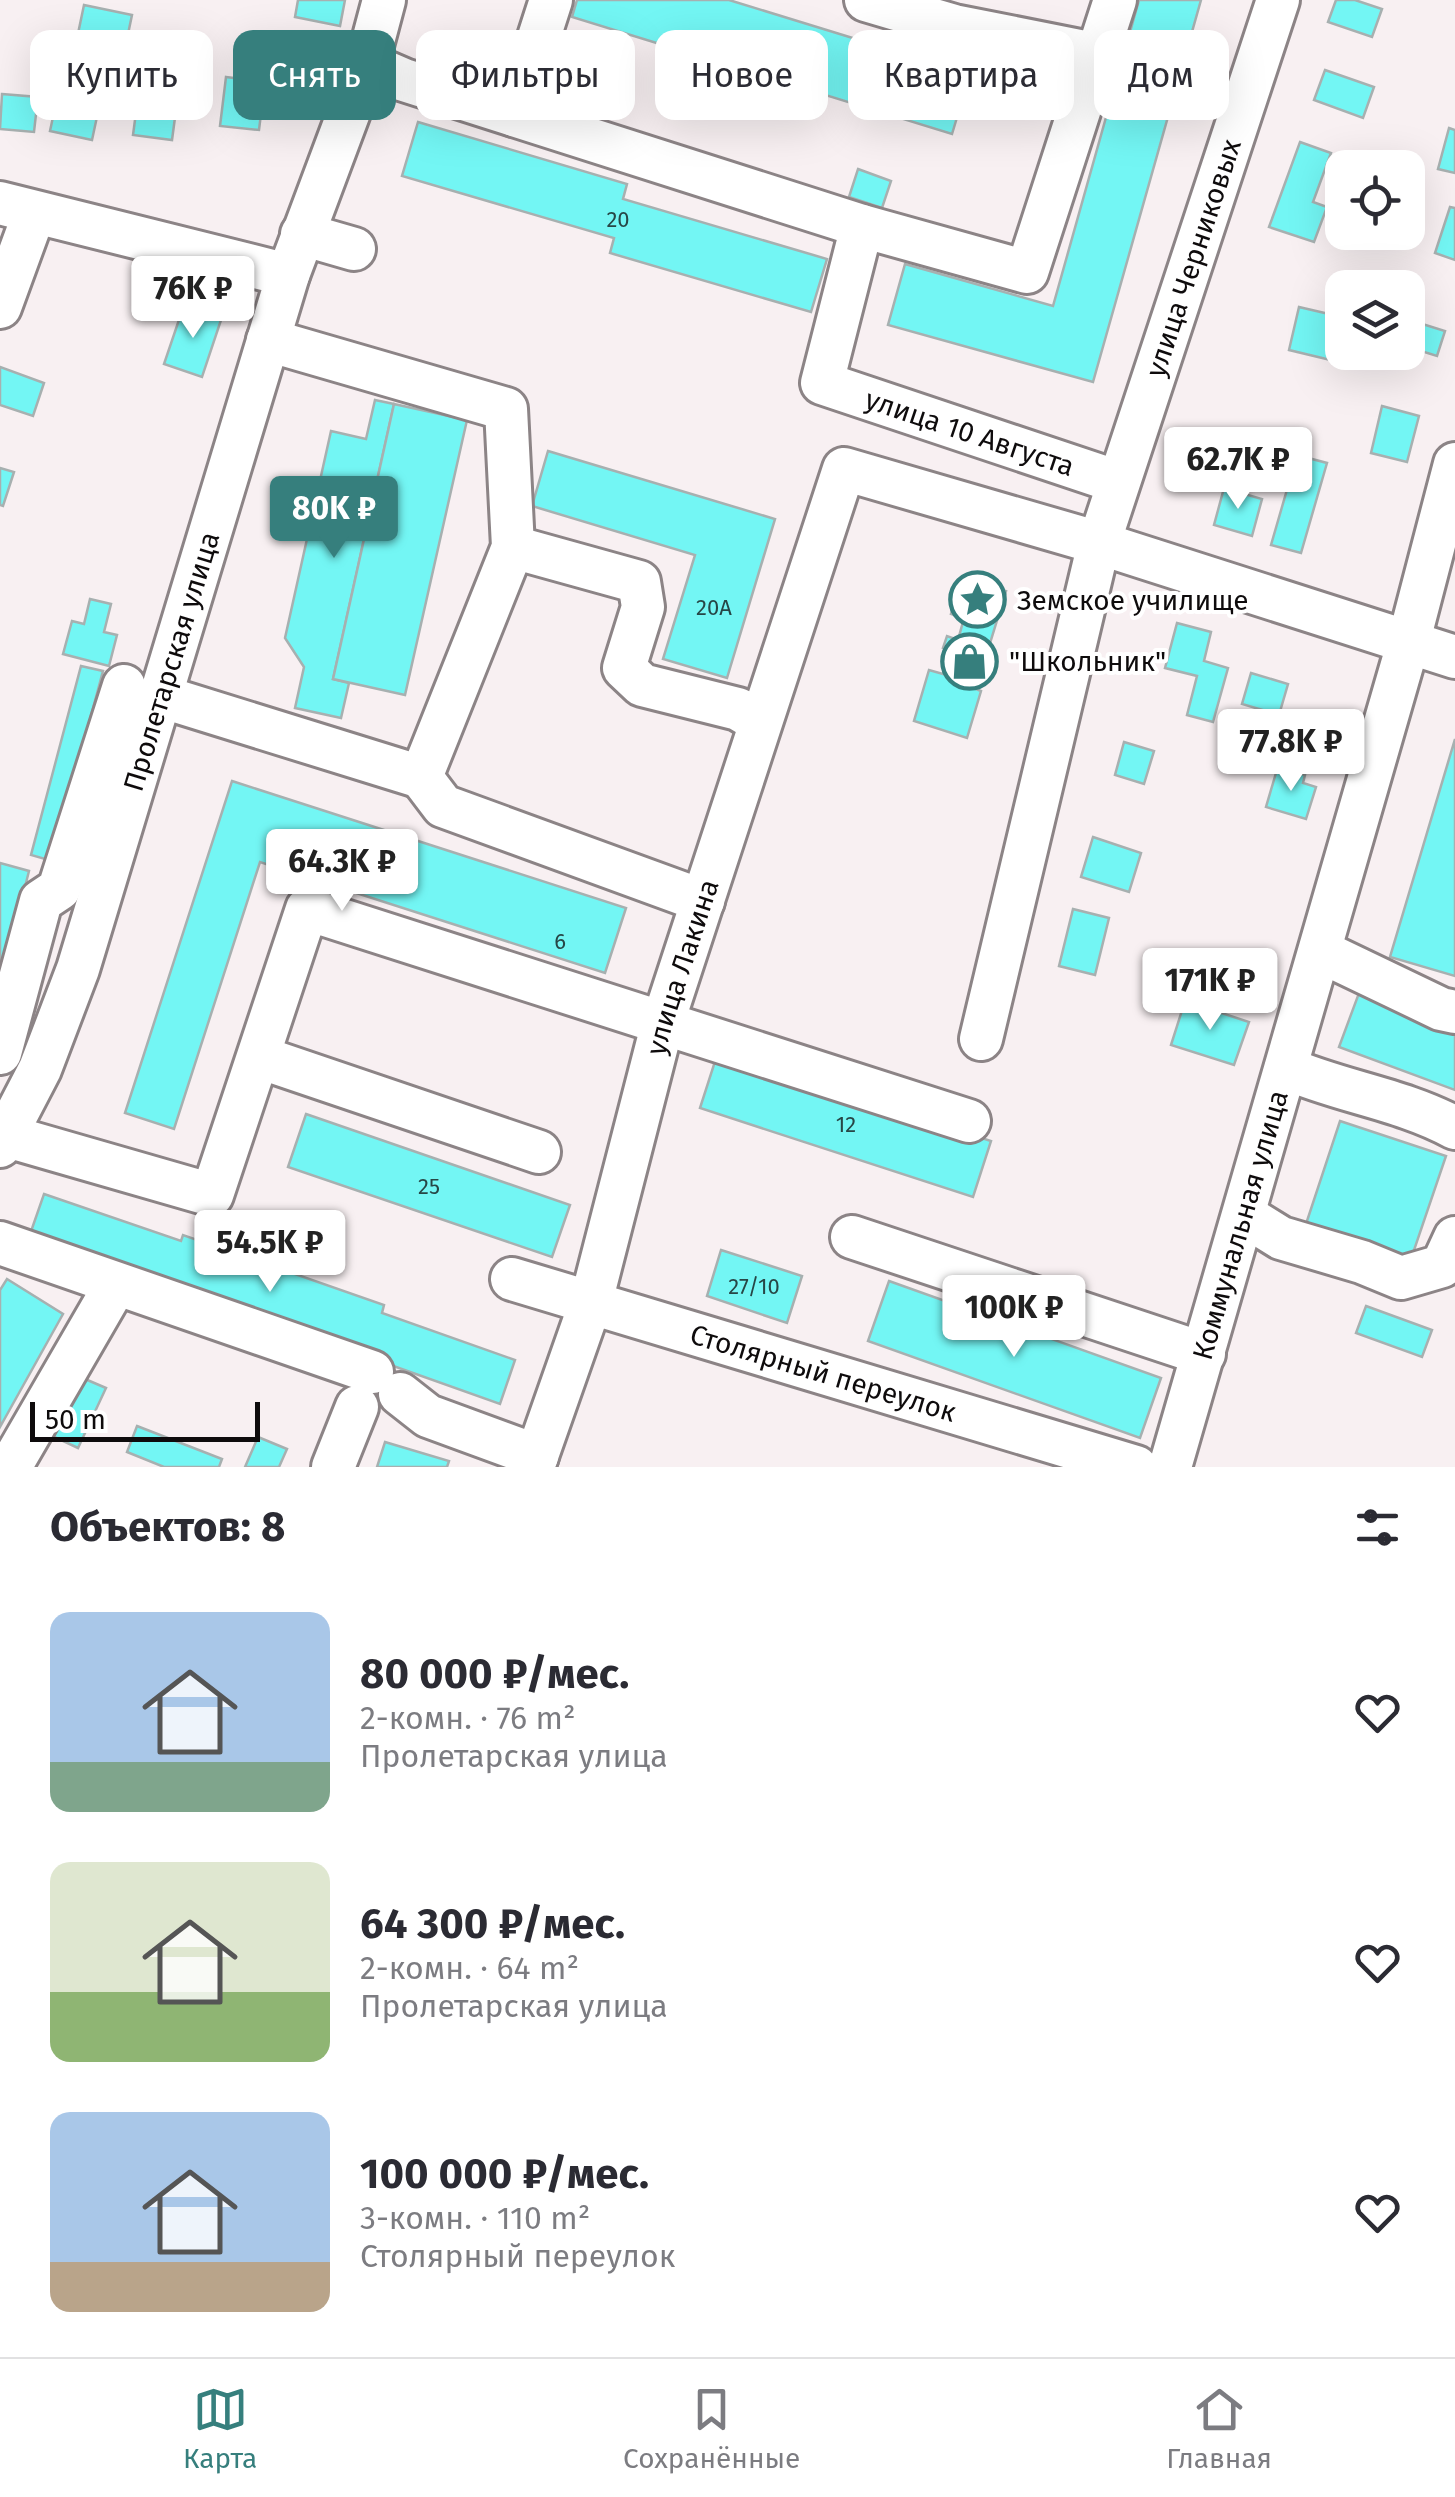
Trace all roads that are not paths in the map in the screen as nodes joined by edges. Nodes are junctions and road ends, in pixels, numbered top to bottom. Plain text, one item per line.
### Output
1 (384, 0) edge
2 (550, 0) edge
3 (866, 0) edge
4 (1115, 0) edge
5 (1278, 0) edge
6 (955, 13) edge
7 (376, 30) edge
8 (541, 30) edge
9 (1104, 30) edge
10 (1094, 54) edge
11 (1094, 57) edge
12 (346, 120) edge
13 (533, 120) edge
14 (17, 208) edge
15 (862, 226) junction
16 (302, 234) junction
17 (354, 248) dead end
18 (288, 274) junction
19 (0, 307) edge
20 (268, 340) junction
21 (1455, 464) edge
22 (1118, 482) junction
23 (1099, 543) junction
24 (513, 546) junction
25 (1408, 644) junction
26 (1455, 657) edge
27 (142, 691) junction
28 (760, 722) junction
29 (421, 777) junction
30 (703, 901) junction
31 (1320, 952) junction
32 (1455, 1012) edge
33 (664, 1022) junction
34 (982, 1039) dead end
35 (0, 1053) edge
36 (258, 1057) junction
37 (1286, 1068) junction
38 (969, 1121) dead end
39 (1455, 1128) edge
40 (2, 1139) edge
41 (539, 1152) dead end
42 (1244, 1215) junction
43 (852, 1236) dead end
44 (1455, 1238) edge
45 (0, 1243) edge
46 (512, 1278) dead end
47 (116, 1284) junction
48 (590, 1302) junction
49 (1204, 1354) junction
50 (376, 1391) junction
51 (535, 1461) edge
52 (10, 1467) edge
53 (333, 1467) edge
54 (1136, 1467) edge
55 (1170, 1467) edge

1 - 7 street, Пролетарская улица
2 - 8 street
3 - 6 street
4 - 9 street
5 - 22 street, улица Черниковых
6 - 10 street
11 - 15 street
12 - 16 street, Пролетарская улица
13 - 15 street
14 - 18 street
14 - 19 street
15 - 22 street, улица 10 Августа
16 - 17 street
16 - 18 street, Пролетарская улица
18 - 20 street, Пролетарская улица
20 - 24 street
20 - 27 street, Пролетарская улица
21 - 25 street, Коммунальная улица
22 - 23 street, улица Черниковых
23 - 25 street
23 - 28 street, улица Лакина
23 - 34 street, улица Черниковых
24 - 28 street
24 - 29 street
25 - 26 street
25 - 31 street, Коммунальная улица
27 - 29 street
27 - 35 street
27 - 40 street, Пролетарская улица
28 - 30 street, улица Лакина
29 - 30 street
30 - 33 street, улица Лакина
31 - 32 street
31 - 37 street, Коммунальная улица
33 - 36 street
33 - 38 street
33 - 48 street, улица Лакина
36 - 40 street
36 - 41 street
37 - 39 street
37 - 42 street, Коммунальная улица
42 - 44 street
42 - 49 street, Коммунальная улица
43 - 49 street
45 - 47 street
46 - 48 street, Столярный переулок
47 - 50 street
47 - 52 street
48 - 51 street, улица Лакина
48 - 54 street, Столярный переулок
49 - 55 street, Коммунальная улица
50 - 51 street
50 - 53 street

